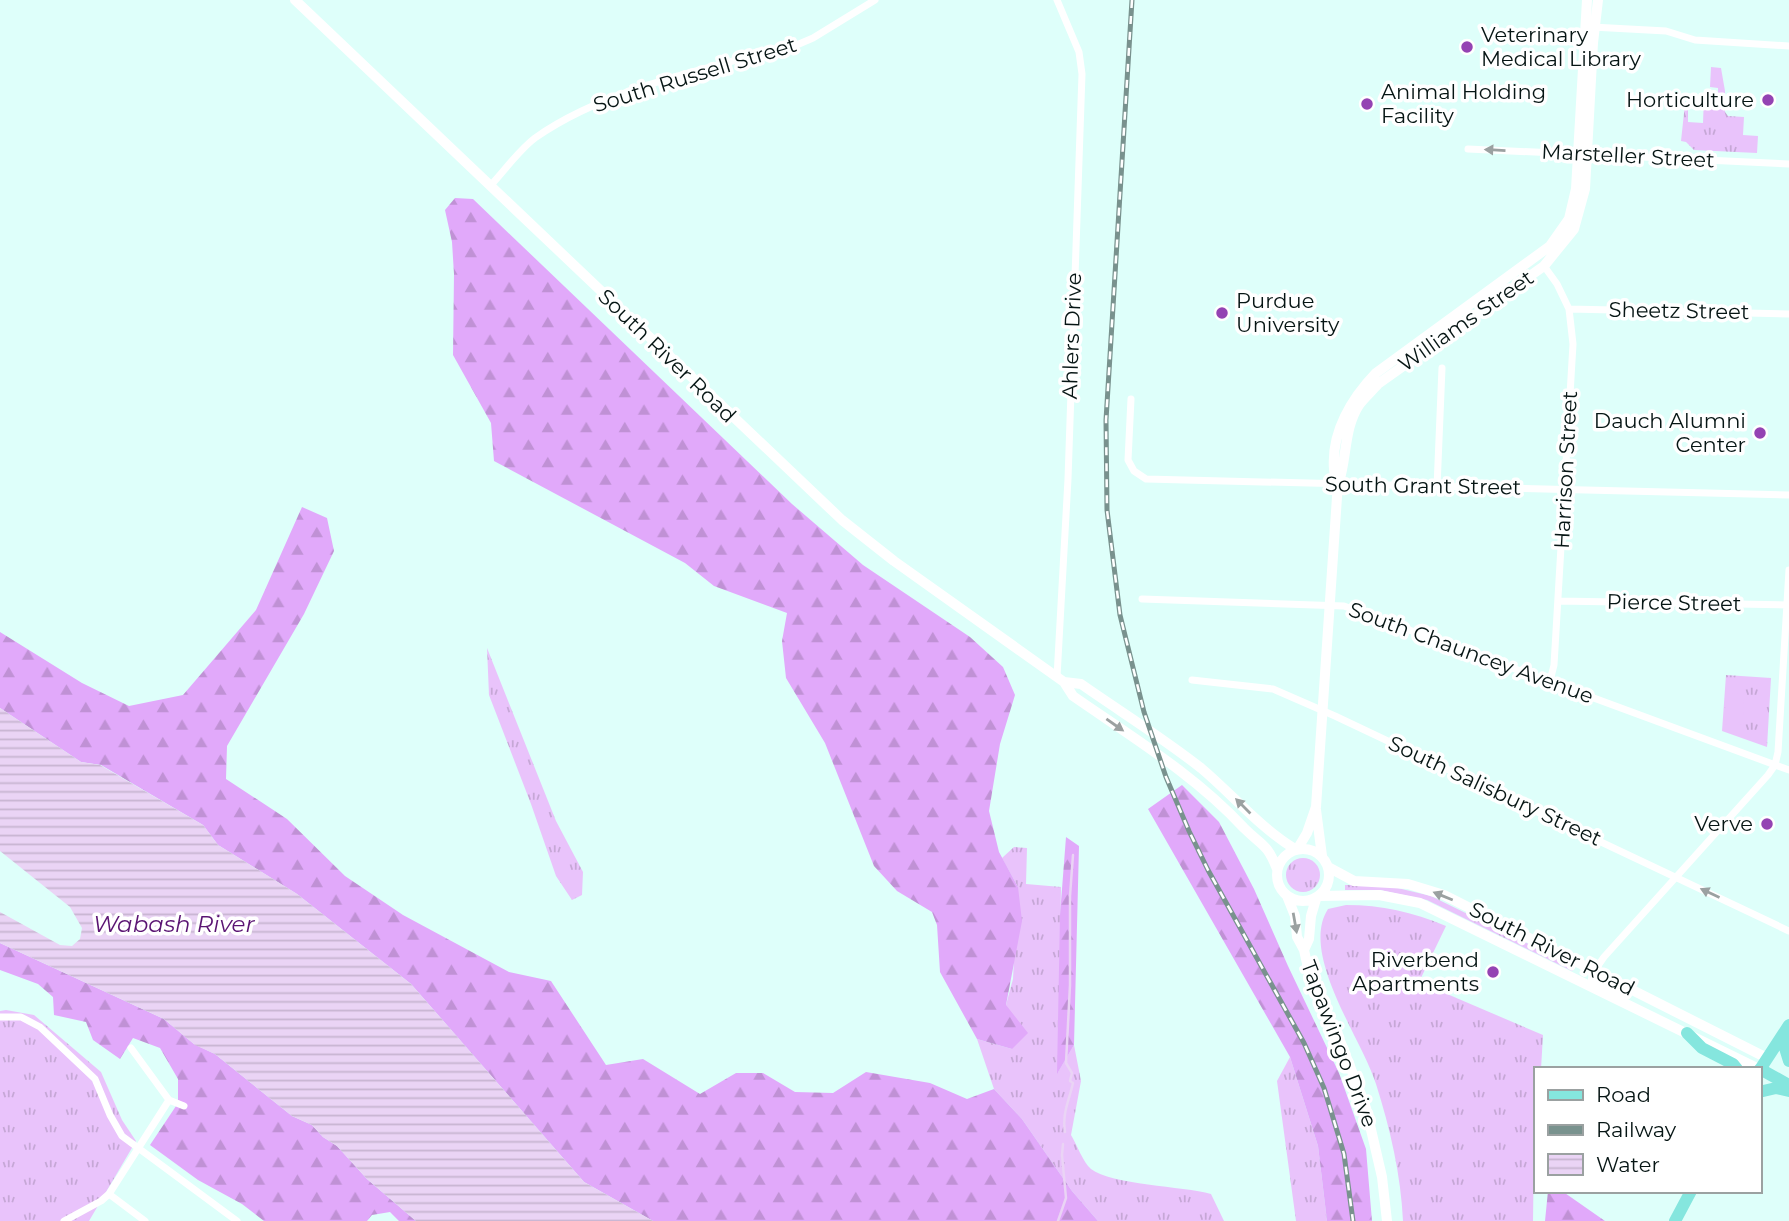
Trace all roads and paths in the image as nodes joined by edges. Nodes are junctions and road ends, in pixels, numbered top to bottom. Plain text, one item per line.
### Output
1 (295, 0) edge
2 (875, 0) edge
3 (1057, 0) edge
4 (1587, 0) edge
5 (1598, 0) edge
6 (1590, 27) junction
7 (1789, 46) edge
8 (1468, 149) dead end
9 (1583, 154) junction
10 (1789, 164) edge
11 (491, 186) junction
12 (1544, 265) junction
13 (1569, 309) junction
14 (1789, 314) edge
15 (1443, 368) dead end
16 (1131, 399) dead end
17 (1338, 484) junction
18 (1437, 487) junction
19 (1566, 489) junction
20 (1789, 495) edge
21 (1789, 570) edge
22 (1142, 599) dead end
23 (1558, 601) junction
24 (1329, 605) junction
25 (1788, 605) edge
26 (1061, 679) junction
27 (1192, 680) dead end
28 (1550, 681) junction
29 (1322, 710) junction
30 (1775, 765) junction
31 (1789, 770) edge
32 (1316, 807) junction
33 (1296, 849) junction
34 (1322, 856) junction
35 (1328, 867) junction
36 (1277, 869) junction
37 (1676, 877) junction
38 (1287, 895) junction
39 (1318, 897) junction
40 (1789, 931) edge
41 (1304, 950) junction
42 (1597, 967) junction
43 (1577, 979) junction
44 (0, 1017) edge
45 (1690, 1019) junction
46 (1789, 1025) edge
47 (1687, 1033) junction
48 (131, 1048) dead end
49 (1789, 1061) edge
50 (1735, 1067) edge
51 (1761, 1067) edge
52 (1789, 1069) edge
53 (1789, 1086) edge
54 (1789, 1091) edge
55 (1761, 1092) edge
56 (169, 1100) junction
57 (184, 1106) dead end
58 (138, 1147) junction
59 (1690, 1193) edge
60 (108, 1194) junction
61 (64, 1221) edge
62 (145, 1221) edge
63 (237, 1221) edge
64 (1387, 1221) edge
65 (1675, 1221) edge

1 - 11 main road, South River Road
2 - 11 street, South Russell Street
3 - 26 street, Ahlers Drive
4 - 6 main road
5 - 6 main road
6 - 7 street
6 - 9 main road
9 -> 8 street, Marsteller Street
9 - 10 street, Marsteller Street
9 - 12 main road, Williams Street
9 - 17 main road, Williams Street
11 - 26 main road, South River Road
12 - 13 street, Harrison Street
12 - 17 main road, Williams Street
13 - 14 street, Sheetz Street
13 - 19 street, Harrison Street
15 - 18 street
16 - 17 street, South Grant Street
17 - 18 street, South Grant Street
17 - 24 main road, Williams Street
18 - 19 street, South Grant Street
19 - 20 street, South Grant Street
19 - 23 street, Harrison Street
21 - 25 street
22 - 24 street, South Chauncey Avenue
23 - 25 street, Pierce Street
23 - 28 street, Harrison Street
24 - 28 street, South Chauncey Avenue
24 - 29 main road, Williams Street
25 - 30 street
33 -> 26 main road, South River Road
26 -> 36 main road, South River Road
27 - 29 street, South Salisbury Street
28 - 30 street, South Chauncey Avenue
29 - 32 main road, Williams Street
29 - 37 street, South Salisbury Street
30 - 31 street, South Chauncey Avenue
30 - 37 street
32 - 33 main road, Williams Street
32 - 34 main road, Williams Street
33 - 34 main road
33 - 36 main road
34 - 35 main road
35 - 39 main road
42 -> 35 main road, South River Road
36 - 38 main road
40 -> 37 street, South Salisbury Street
37 - 42 street
38 - 39 main road
38 -> 41 main road, Tapawingo Drive
39 - 41 main road, Tapawingo Drive
39 - 43 main road, South River Road
41 - 64 main road, Tapawingo Drive
42 - 45 main road, South River Road
43 - 45 main road
43 - 47 main road, South River Road
44 - 58 street
45 - 51 main road, South River Road
46 - 49 main road
46 - 51 main road
47 - 50 main road
47 - 51 main road, South River Road
48 - 56 street
51 - 52 main road
51 - 53 main road
54 - 55 main road
56 - 57 street
56 - 58 street
58 - 60 street
58 - 63 street
59 - 65 main road
60 - 61 street
60 - 62 street

